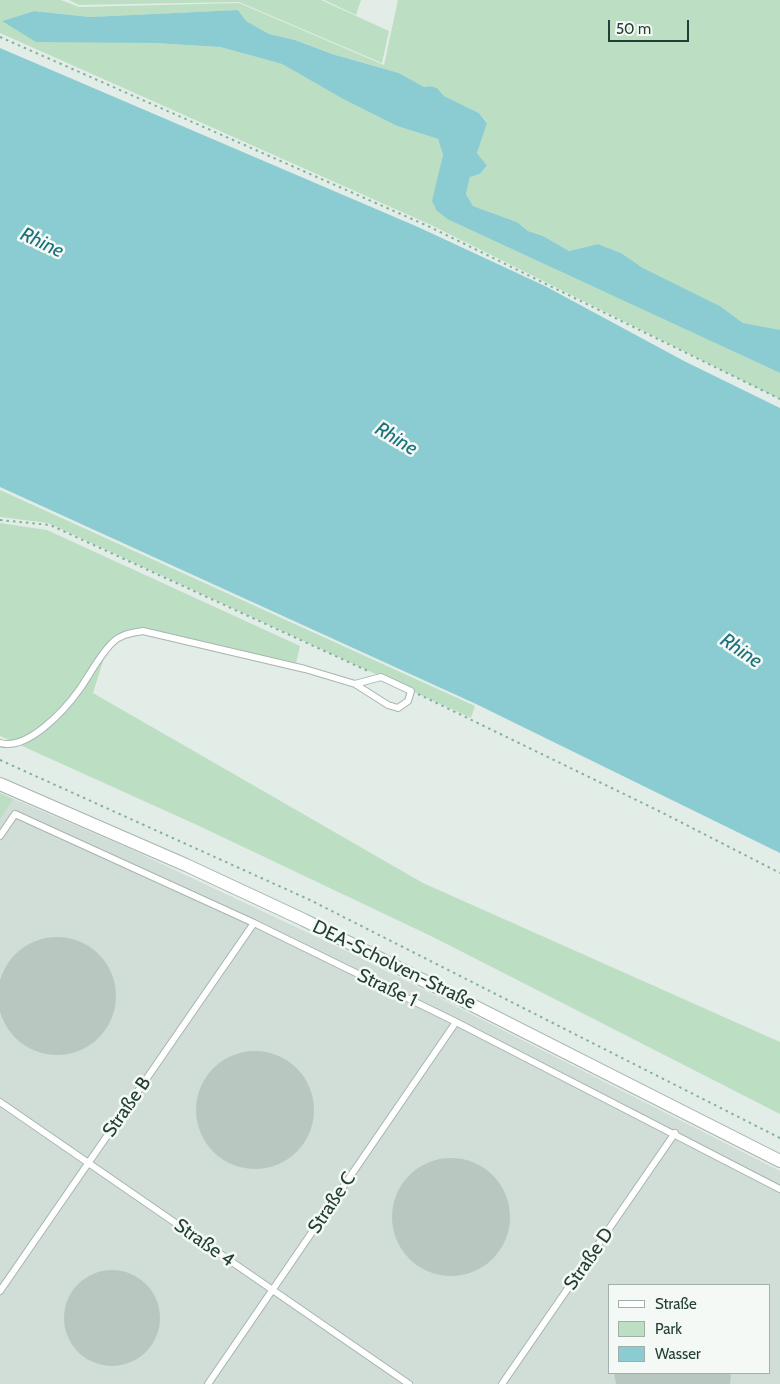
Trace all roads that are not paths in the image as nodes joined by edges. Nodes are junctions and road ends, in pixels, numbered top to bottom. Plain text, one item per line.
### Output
1 (355, 684) junction
2 (0, 743) edge
3 (0, 784) edge
4 (0, 836) edge
5 (254, 923) junction
6 (456, 1022) junction
7 (0, 1102) edge
8 (675, 1133) junction
9 (780, 1161) edge
10 (88, 1163) junction
11 (780, 1189) edge
12 (0, 1290) edge
13 (273, 1290) junction
14 (208, 1384) edge
15 (409, 1384) edge
16 (502, 1384) edge

1 - 1 lane
1 - 2 lane
3 - 9 street, DEA-Scholven-Straße
4 - 5 lane, Straße 1
5 - 6 lane, Straße 1
5 - 10 lane, Straße B
6 - 8 lane, Straße 1
6 - 13 lane, Straße C
7 - 10 lane, Straße 4
8 - 11 lane, Straße 1
8 - 16 lane, Straße D
10 - 12 lane, Straße B
10 - 13 lane, Straße 4
13 - 14 lane, Straße C
13 - 15 lane, Straße 4

